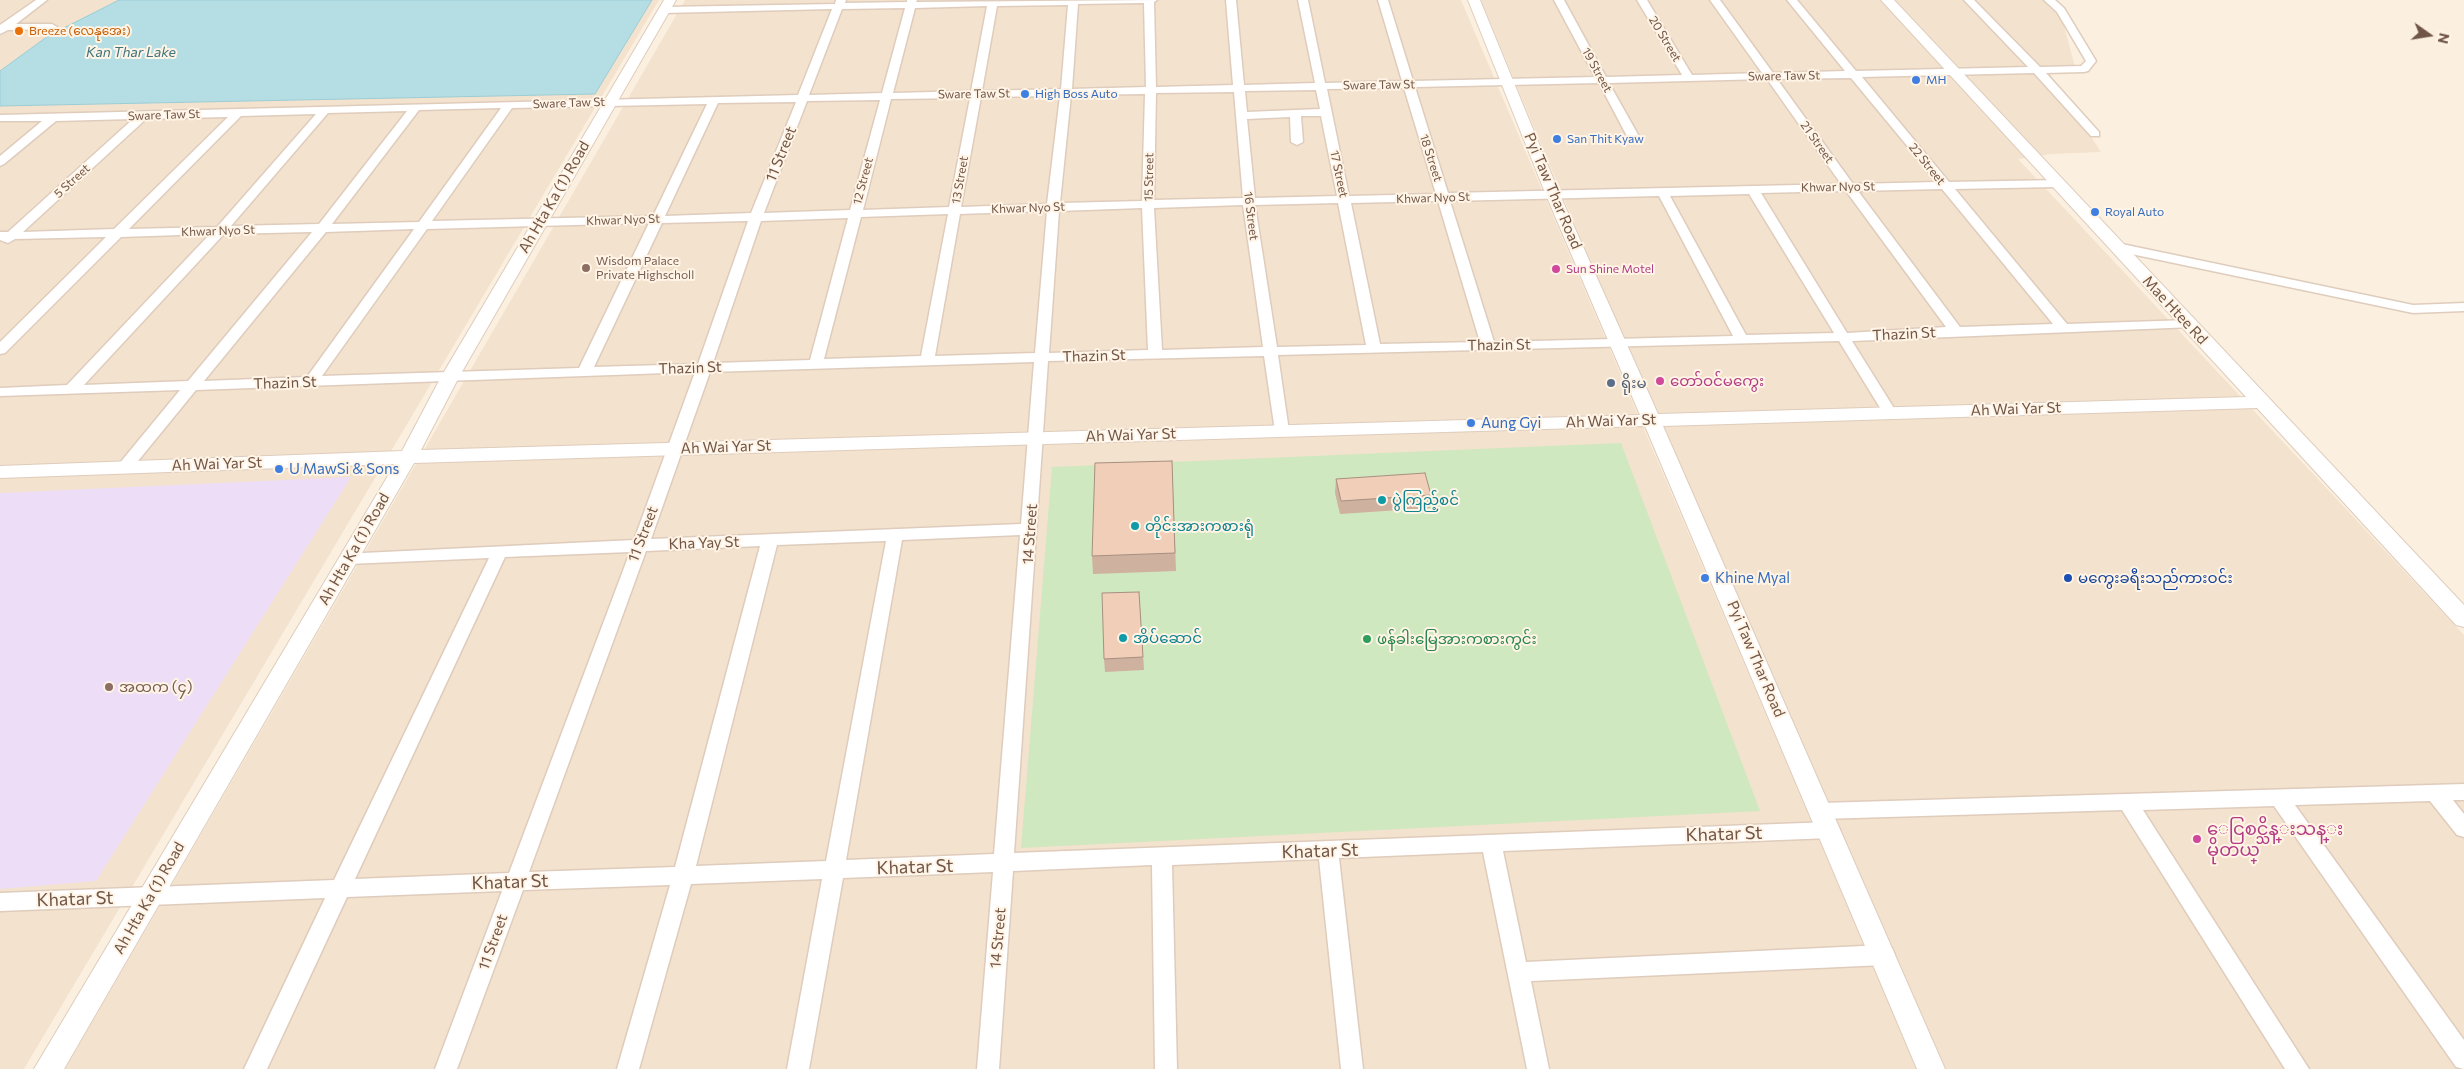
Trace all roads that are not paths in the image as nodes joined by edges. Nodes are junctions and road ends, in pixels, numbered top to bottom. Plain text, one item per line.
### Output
1 (42, 0) edge
2 (1151, 0) edge
3 (1231, 0) edge
4 (1303, 0) edge
5 (1383, 0) edge
6 (1474, 0) edge
7 (1559, 0) edge
8 (1642, 0) edge
9 (1715, 0) edge
10 (1792, 0) edge
11 (1887, 0) edge
12 (1969, 0) edge
13 (2049, 0) edge
14 (1073, 1) edge
15 (912, 2) edge
16 (992, 2) edge
17 (840, 3) edge
18 (756, 4) edge
19 (667, 5) edge
20 (52, 27) dead end
21 (3, 28) edge
22 (2038, 71) junction
23 (1952, 73) junction
24 (1854, 75) junction
25 (1770, 77) junction
26 (1688, 78) junction
27 (1602, 80) junction
28 (1508, 82) junction
29 (1407, 84) junction
30 (1322, 86) junction
31 (1238, 88) junction
32 (1151, 90) junction
33 (1066, 92) junction
34 (976, 94) junction
35 (887, 96) junction
36 (803, 98) junction
37 (714, 100) junction
38 (609, 102) junction
39 (509, 105) junction
40 (416, 107) junction
41 (325, 110) junction
42 (1326, 112) junction
43 (238, 113) junction
44 (1299, 113) junction
45 (143, 116) junction
46 (1241, 116) junction
47 (53, 117) junction
48 (0, 118) edge
49 (2095, 134) dead end
50 (1635, 140) dead end
51 (1297, 142) dead end
52 (0, 162) edge
53 (2056, 183) junction
54 (1943, 185) junction
55 (1849, 187) junction
56 (1752, 189) junction
57 (1662, 191) junction
58 (1554, 195) junction
59 (1443, 197) junction
60 (1345, 200) junction
61 (1248, 203) junction
62 (1148, 204) junction
63 (1053, 207) junction
64 (954, 210) junction
65 (855, 214) junction
66 (756, 217) junction
67 (656, 219) junction
68 (540, 222) junction
69 (423, 225) junction
70 (323, 227) junction
71 (220, 231) junction
72 (116, 234) junction
73 (6, 236) edge
74 (0, 247) edge
75 (2117, 247) junction
76 (2464, 307) edge
77 (2189, 324) junction
78 (2063, 327) junction
79 (1956, 331) junction
80 (1844, 337) junction
81 (1742, 340) junction
82 (1618, 342) junction
83 (1488, 344) junction
84 (1374, 348) junction
85 (0, 350) edge
86 (1270, 351) junction
87 (1155, 354) junction
88 (1042, 358) junction
89 (927, 360) junction
90 (816, 363) junction
91 (704, 367) junction
92 (585, 372) junction
93 (450, 377) junction
94 (311, 382) junction
95 (190, 386) junction
96 (71, 390) junction
97 (0, 392) edge
98 (2262, 402) junction
99 (1890, 413) junction
100 (1652, 420) junction
101 (1282, 431) junction
102 (1037, 438) junction
103 (676, 449) junction
104 (408, 457) junction
105 (124, 468) junction
106 (0, 472) edge
107 (1030, 529) junction
108 (895, 535) junction
109 (770, 540) junction
110 (638, 546) junction
111 (500, 552) junction
112 (348, 558) junction
113 (2464, 619) edge
114 (2464, 792) edge
115 (2435, 793) junction
116 (2279, 798) junction
117 (2127, 802) junction
118 (1821, 811) junction
119 (2464, 829) edge
120 (1830, 830) junction
121 (1491, 844) junction
122 (1328, 851) junction
123 (1162, 857) junction
124 (1004, 864) junction
125 (834, 870) junction
126 (683, 876) junction
127 (515, 882) junction
128 (340, 888) junction
129 (150, 896) junction
130 (0, 902) edge
131 (1884, 955) junction
132 (1518, 972) junction
133 (2464, 1059) edge
134 (48, 1069) edge
135 (254, 1069) edge
136 (446, 1069) edge
137 (628, 1069) edge
138 (798, 1069) edge
139 (988, 1069) edge
140 (1166, 1069) edge
141 (1352, 1069) edge
142 (1538, 1069) edge
143 (1931, 1069) edge
144 (2298, 1069) edge

1 - 21 street
2 - 14 street
2 - 32 street, 15 Street
3 - 31 street, 16 Street
4 - 30 street, 17 Street
5 - 29 street, 18 Street
6 - 28 street, Pyi Taw Thar Road
7 - 27 street, 19 Street
8 - 26 street, 20 Street
9 - 25 street, 21 Street
10 - 24 street, 22 Street
11 - 23 street, Mae Htee Rd
12 - 22 street
13 - 22 street
14 - 16 street
14 - 33 street, 14 Street
15 - 16 street
15 - 17 street
15 - 35 street, 12 Street
16 - 34 street, 13 Street
17 - 18 street
17 - 36 street, 11 Street
18 - 19 street
19 - 38 street, Ah Hta Ka (1) Road
20 - 21 street
22 - 23 street, Sware Taw St
22 - 49 street
23 - 24 street, Sware Taw St
23 - 53 street, Mae Htee Rd
24 - 25 street, Sware Taw St
24 - 54 street, 22 Street
25 - 26 street, Sware Taw St
25 - 55 street, 21 Street
26 - 27 street, Sware Taw St
27 - 28 street, Sware Taw St
27 - 50 street, 19 Street
28 - 29 street, Sware Taw St
28 - 58 street, Pyi Taw Thar Road
29 - 30 street, Sware Taw St
29 - 59 street, 18 Street
30 - 31 street, Sware Taw St
30 - 42 street, 17 Street
31 - 32 street, Sware Taw St
31 - 46 street, 16 Street
32 - 33 street, Sware Taw St
32 - 62 street, 15 Street
33 - 34 street, Sware Taw St
33 - 63 street, 14 Street
34 - 35 street, Sware Taw St
34 - 64 street, 13 Street
35 - 36 street, Sware Taw St
35 - 65 street, 12 Street
36 - 37 street, Sware Taw St
36 - 66 street, 11 Street
37 - 38 street, Sware Taw St
37 - 67 street
38 - 39 street, Sware Taw St
38 - 68 street, Ah Hta Ka (1) Road
39 - 40 street, Sware Taw St
39 - 69 street
40 - 41 street, Sware Taw St
40 - 70 street
41 - 43 street, Sware Taw St
41 - 71 street
42 - 44 street
42 - 60 street, 17 Street
43 - 45 street, Sware Taw St
43 - 72 street
44 - 46 street
44 - 51 street
45 - 47 street, Sware Taw St
45 - 73 street, 5 Street
46 - 61 street, 16 Street
47 - 48 street, Sware Taw St
47 - 52 street
53 - 54 street, Khwar Nyo St
53 - 75 street, Mae Htee Rd
54 - 55 street, Khwar Nyo St
54 - 78 street, 22 Street
55 - 56 street, Khwar Nyo St
55 - 79 street, 21 Street
56 - 57 street, Khwar Nyo St
56 - 80 street
57 - 58 street, Khwar Nyo St
57 - 81 street
58 - 59 street, Khwar Nyo St
58 - 82 street, Pyi Taw Thar Road
59 - 60 street, Khwar Nyo St
59 - 83 street, 18 Street
60 - 61 street, Khwar Nyo St
60 - 84 street, 17 Street
61 - 62 street, Khwar Nyo St
61 - 86 street, 16 Street
62 - 63 street, Khwar Nyo St
62 - 87 street, 15 Street
63 - 64 street, Khwar Nyo St
63 - 88 street, 14 Street
64 - 65 street, Khwar Nyo St
64 - 89 street, 13 Street
65 - 66 street, Khwar Nyo St
65 - 90 street, 12 Street
66 - 67 street, Khwar Nyo St
66 - 91 street, 11 Street
67 - 68 street, Khwar Nyo St
67 - 92 street
68 - 69 street, Khwar Nyo St
68 - 93 street, Ah Hta Ka (1) Road
69 - 70 street, Khwar Nyo St
69 - 94 street
70 - 71 street, Khwar Nyo St
70 - 95 street
71 - 72 street, Khwar Nyo St
71 - 96 street
72 - 73 street, Khwar Nyo St
72 - 85 street
73 - 74 street, 5 Street
75 - 76 street
75 - 77 street, Mae Htee Rd
77 - 78 street, Thazin St
77 - 98 street, Mae Htee Rd
78 - 79 street, Thazin St
79 - 80 street, Thazin St
80 - 81 street, Thazin St
80 - 99 street
81 - 82 street, Thazin St
82 - 83 street, Thazin St
82 - 100 street, Pyi Taw Thar Road
83 - 84 street, Thazin St
84 - 86 street, Thazin St
86 - 87 street, Thazin St
86 - 101 street, 16 Street
87 - 88 street, Thazin St
88 - 89 street, Thazin St
88 - 102 street, 14 Street
89 - 90 street, Thazin St
90 - 91 street, Thazin St
91 - 92 street, Thazin St
91 - 103 street, 11 Street
92 - 93 street, Thazin St
93 - 94 street, Thazin St
93 - 104 street, Ah Hta Ka (1) Road
94 - 95 street, Thazin St
95 - 96 street, Thazin St
95 - 105 street
96 - 97 street, Thazin St
98 - 99 street, Ah Wai Yar St
98 - 113 street, Mae Htee Rd
99 - 100 street, Ah Wai Yar St
100 - 101 street, Ah Wai Yar St
100 - 118 street, Pyi Taw Thar Road
101 - 102 street, Ah Wai Yar St
102 - 103 street, Ah Wai Yar St
102 - 107 street, 14 Street
103 - 104 street, Ah Wai Yar St
103 - 110 street, 11 Street
104 - 105 street, Ah Wai Yar St
104 - 112 street, Ah Hta Ka (1) Road
105 - 106 street, Ah Wai Yar St
107 - 108 street, Kha Yay St
107 - 124 street, 14 Street
108 - 109 street, Kha Yay St
108 - 125 street
109 - 110 street, Kha Yay St
109 - 126 street
110 - 111 street, Kha Yay St
110 - 127 street, 11 Street
111 - 112 street, Kha Yay St
111 - 128 street
112 - 129 street, Ah Hta Ka (1) Road
114 - 115 street
115 - 116 street
115 - 119 street
116 - 117 street
116 - 133 street
117 - 118 street
117 - 144 street
118 - 120 street, Pyi Taw Thar Road
120 - 121 street, Khatar St
120 - 131 street, Pyi Taw Thar Road
121 - 122 street, Khatar St
121 - 132 street
122 - 123 street, Khatar St
122 - 141 street
123 - 124 street, Khatar St
123 - 140 street
124 - 125 street, Khatar St
124 - 139 street, 14 Street
125 - 126 street, Khatar St
125 - 138 street
126 - 127 street, Khatar St
126 - 137 street
127 - 128 street, Khatar St
127 - 136 street, 11 Street
128 - 129 street, Khatar St
128 - 135 street
129 - 130 street, Khatar St
129 - 134 street, Ah Hta Ka (1) Road
131 - 132 street
131 - 143 street, Pyi Taw Thar Road
132 - 142 street

